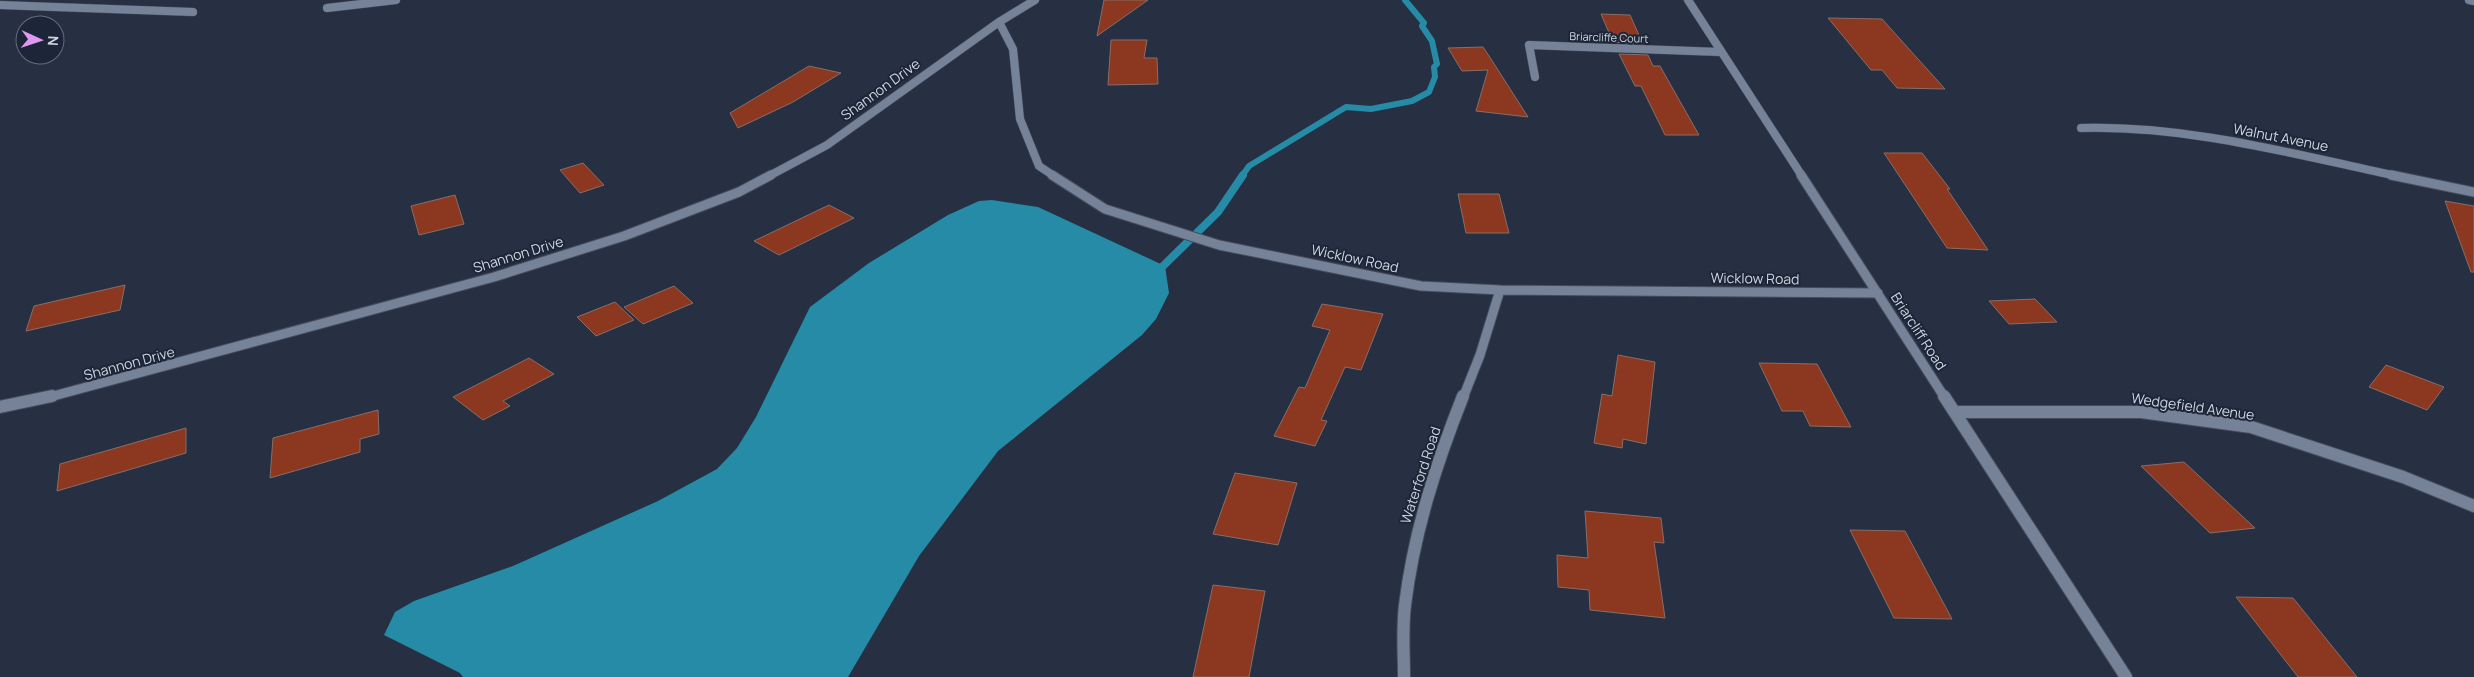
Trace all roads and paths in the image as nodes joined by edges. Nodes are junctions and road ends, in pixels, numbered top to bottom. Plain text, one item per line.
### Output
1 (396, 0) edge
2 (1035, 0) edge
3 (1688, 0) edge
4 (2470, 0) edge
5 (2474, 1) edge
6 (0, 5) edge
7 (327, 8) dead end
8 (193, 12) dead end
9 (999, 22) junction
10 (1720, 52) junction
11 (1535, 77) dead end
12 (2081, 128) dead end
13 (2474, 192) edge
14 (1500, 290) junction
15 (1878, 293) junction
16 (0, 407) edge
17 (1956, 412) junction
18 (2474, 506) edge
19 (1404, 677) edge
20 (2126, 677) edge

1 - 7 street
2 - 9 street
3 - 10 street, Briarcliff Road
4 - 5 street
6 - 8 street
9 - 14 street, Wicklow Road
9 - 16 street, Shannon Drive
10 - 11 street, Briarcliffe Court
10 - 15 street, Briarcliff Road
12 - 13 street, Walnut Avenue
14 - 15 street, Wicklow Road
14 - 19 street, Waterford Road
15 - 17 street, Briarcliff Road
17 - 18 street, Wedgefield Avenue
17 - 20 street, Briarcliff Road

